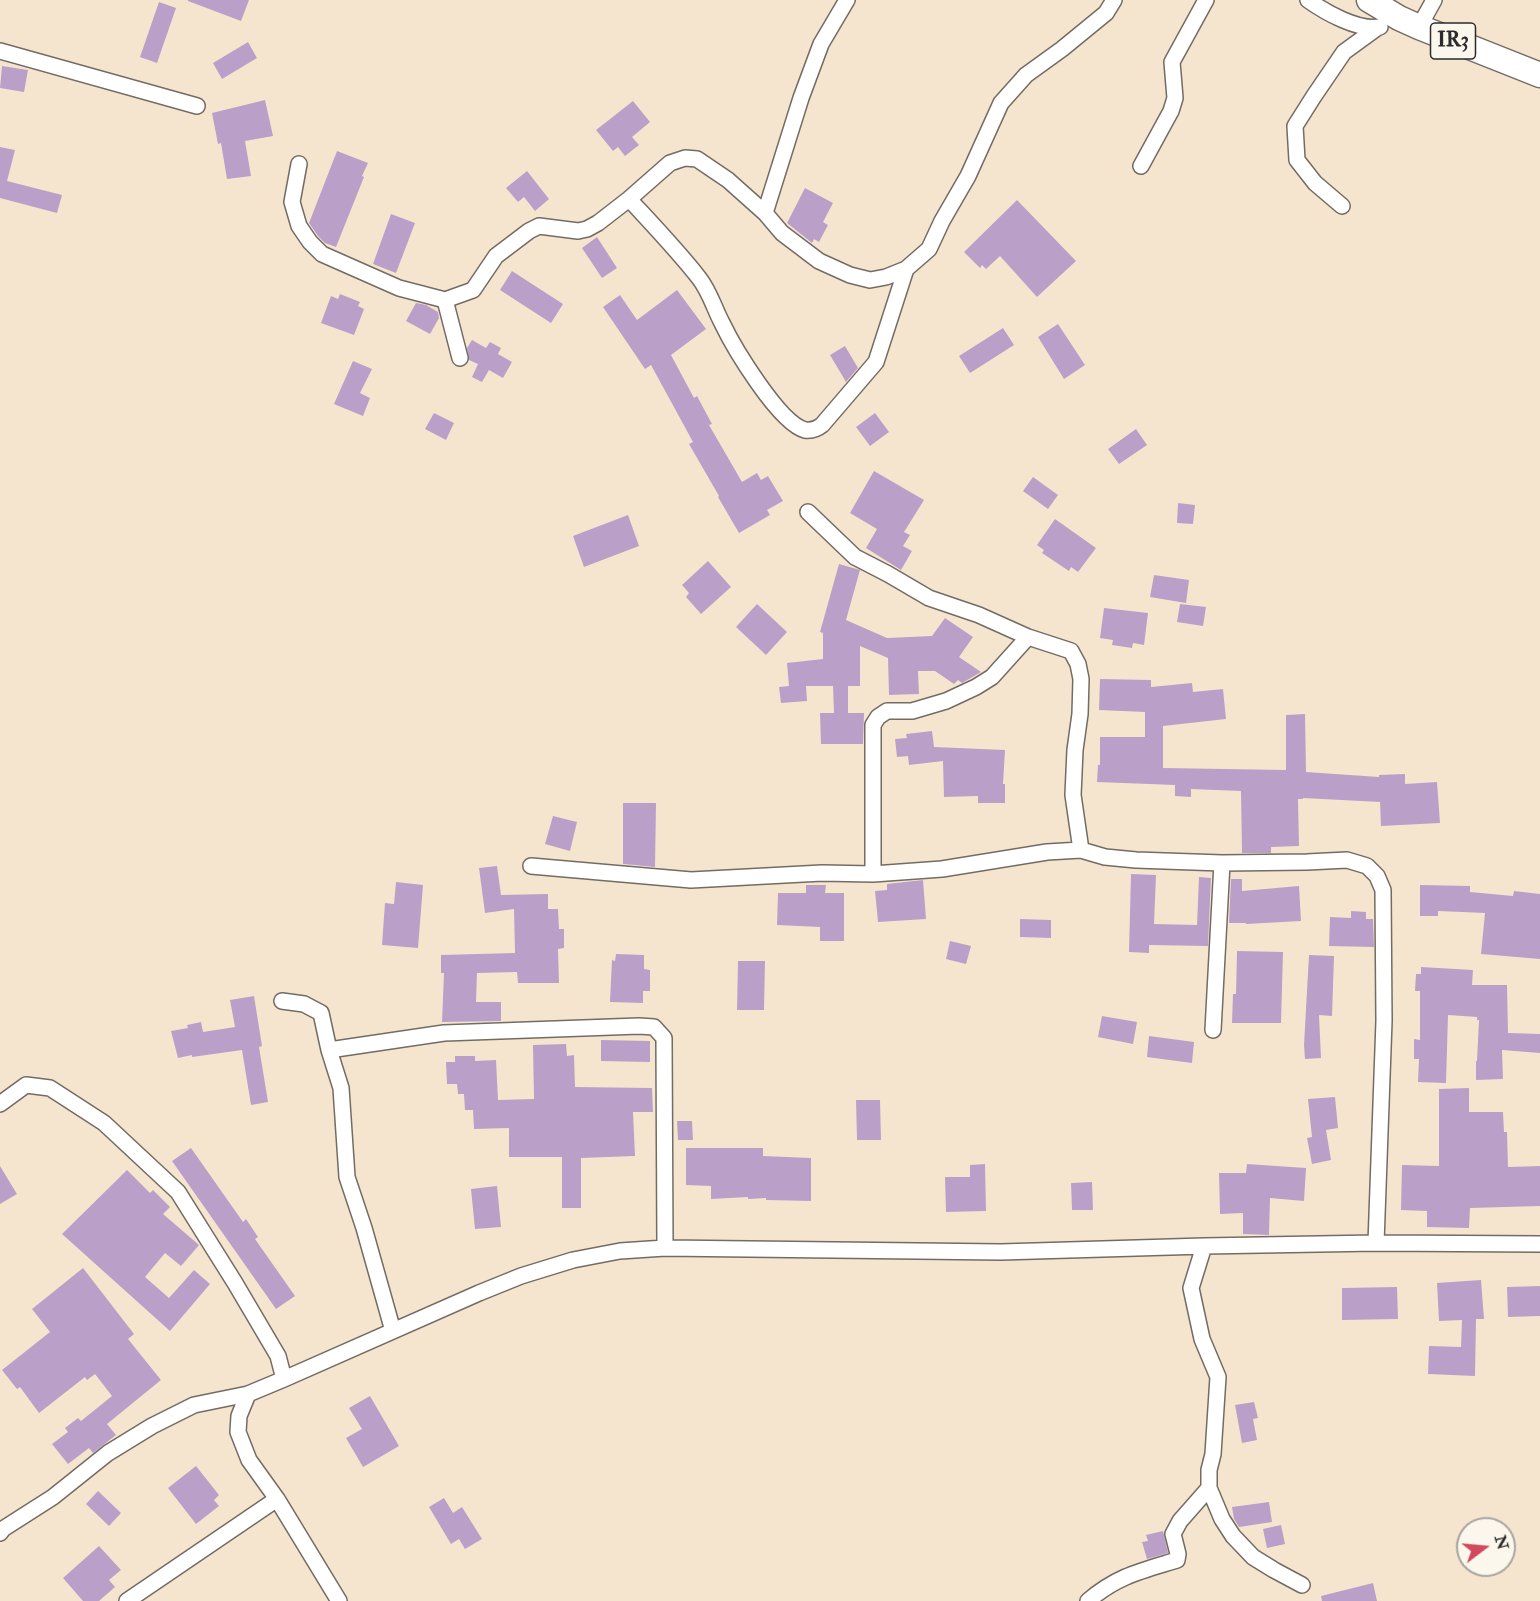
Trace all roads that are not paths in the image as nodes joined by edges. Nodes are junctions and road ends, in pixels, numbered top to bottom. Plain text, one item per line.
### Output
1 (847, 0) edge
2 (1114, 0) edge
3 (1206, 0) edge
4 (1308, 0) edge
5 (1369, 0) edge
6 (1434, 0) edge
7 (1398, 25) junction
8 (0, 51) edge
9 (1540, 75) edge
10 (197, 106) dead end
11 (299, 164) dead end
12 (1141, 166) dead end
13 (629, 199) junction
14 (1342, 206) dead end
15 (765, 213) junction
16 (906, 269) junction
17 (445, 300) junction
18 (460, 358) dead end
19 (808, 512) dead end
20 (1028, 637) junction
21 (1081, 850) junction
22 (1222, 863) junction
23 (531, 866) dead end
24 (873, 874) junction
25 (282, 1001) dead end
26 (1213, 1030) dead end
27 (329, 1050) junction
28 (0, 1104) edge
29 (1376, 1243) junction
30 (1540, 1244) edge
31 (1204, 1246) junction
32 (665, 1248) junction
33 (393, 1331) junction
34 (284, 1379) junction
35 (248, 1394) junction
36 (1209, 1488) junction
37 (277, 1499) junction
38 (1, 1529) edge
39 (1302, 1585) dead end
40 (127, 1601) edge
41 (339, 1601) edge
42 (1088, 1601) edge

1 - 15 street
2 - 16 street
3 - 12 street
4 - 7 street
5 - 7 main road, IR3
6 - 7 street
7 - 9 main road, IR3
7 - 14 street
8 - 10 street
11 - 17 street
13 - 15 street
13 - 16 street
13 - 17 street
15 - 16 street
17 - 18 street
19 - 20 street
20 - 21 street
20 - 24 street
21 - 22 street
21 - 24 street
22 - 26 street
22 - 29 street
23 - 24 street
25 - 27 street
27 - 32 street
27 - 33 street
28 - 34 street
29 - 30 street
29 - 31 street
31 - 32 street
31 - 36 street
32 - 33 street
33 - 34 street
34 - 35 street
35 - 37 street
35 - 38 street
36 - 39 street
36 - 42 street
37 - 40 street
37 - 41 street

